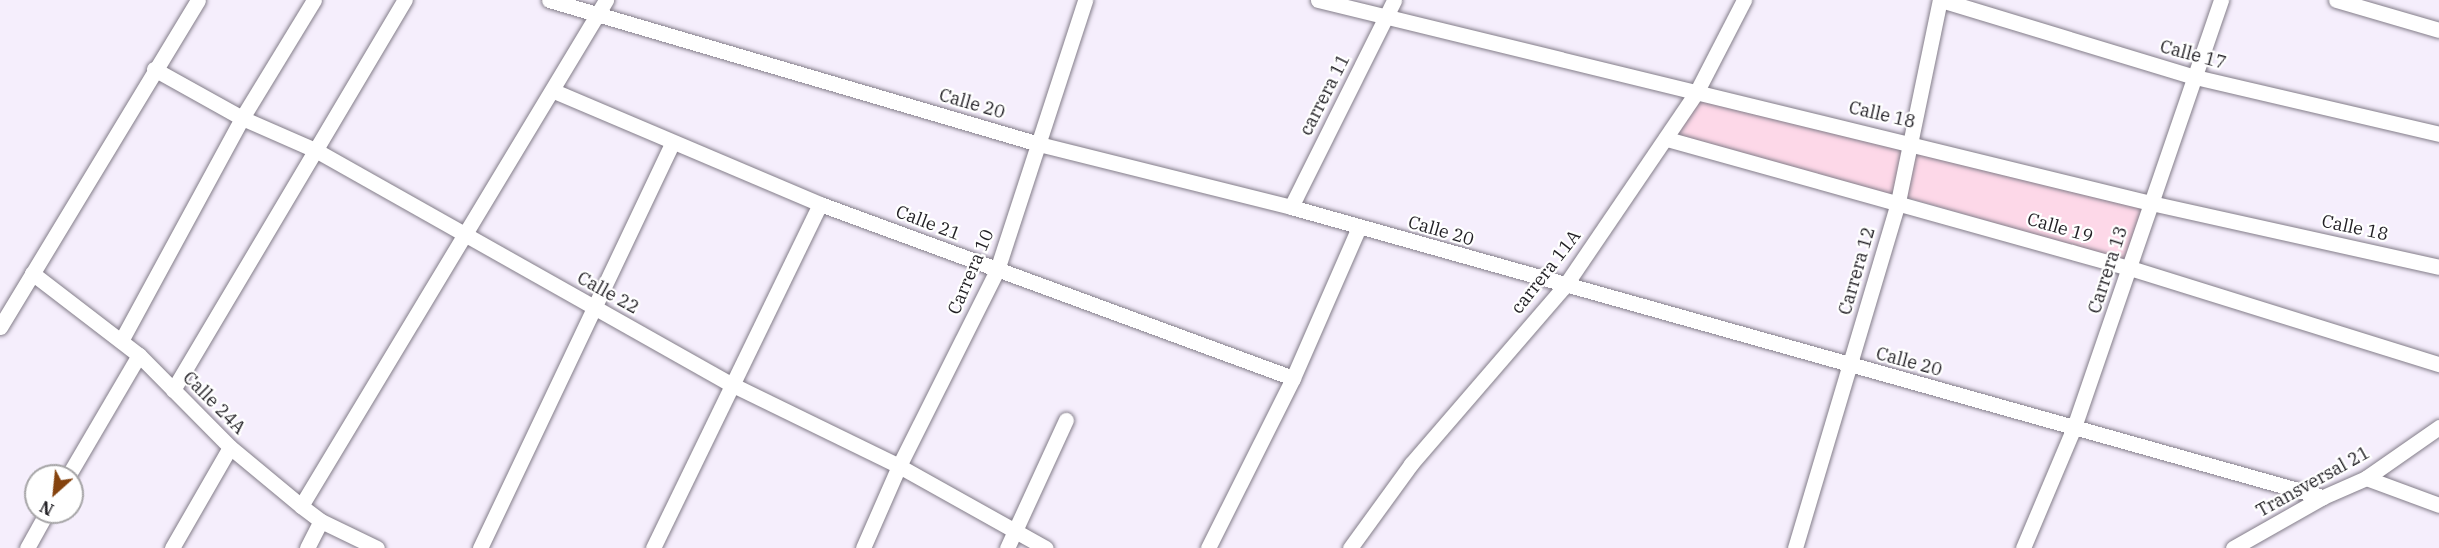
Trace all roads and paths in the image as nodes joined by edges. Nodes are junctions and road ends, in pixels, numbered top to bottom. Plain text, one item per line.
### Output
1 (198, 0) edge
2 (314, 0) edge
3 (405, 0) edge
4 (549, 0) edge
5 (606, 0) edge
6 (1085, 0) edge
7 (1318, 0) edge
8 (1394, 0) edge
9 (1744, 0) edge
10 (1940, 0) edge
11 (2221, 0) edge
12 (2336, 0) edge
13 (598, 15) junction
14 (1385, 19) junction
15 (2439, 30) edge
16 (154, 69) junction
17 (2195, 77) junction
18 (554, 91) junction
19 (1696, 93) junction
20 (242, 118) junction
21 (2439, 134) edge
22 (1667, 140) junction
23 (1913, 142) junction
24 (672, 143) junction
25 (1039, 144) junction
26 (317, 151) junction
27 (1898, 202) junction
28 (2151, 203) junction
29 (820, 204) junction
30 (1291, 207) junction
31 (1359, 227) junction
32 (467, 236) junction
33 (2439, 267) edge
34 (2130, 268) junction
35 (997, 270) junction
36 (32, 273) junction
37 (1564, 287) junction
38 (596, 309) junction
39 (0, 327) edge
40 (121, 341) junction
41 (139, 355) junction
42 (2439, 364) edge
43 (1850, 366) junction
44 (1293, 378) junction
45 (731, 384) junction
46 (173, 390) junction
47 (1066, 420) dead end
48 (2074, 427) junction
49 (2439, 427) edge
50 (230, 447) junction
51 (75, 464) edge
52 (899, 466) junction
53 (2366, 478) junction
54 (2323, 497) junction
55 (2439, 505) edge
56 (301, 506) junction
57 (321, 521) junction
58 (41, 524) edge
59 (1015, 529) junction
60 (2250, 545) edge
61 (27, 548) edge
62 (172, 548) edge
63 (307, 548) edge
64 (376, 548) edge
65 (480, 548) edge
66 (653, 548) edge
67 (863, 548) edge
68 (1007, 548) edge
69 (1046, 548) edge
70 (1208, 548) edge
71 (1350, 548) edge
72 (1795, 548) edge
73 (2023, 548) edge
74 (2233, 548) edge

1 - 16 street
2 - 20 street
3 - 26 street
4 - 13 street, Calle 20
5 - 13 street
6 - 25 street, Carrera 10
7 - 14 street, Calle 18
8 - 14 street, carrera 11
9 - 19 street, carrera 11A
10 - 17 street, Calle 17
10 - 23 street, Carrera 12
11 - 17 street, Carrera 13
12 - 15 street
13 - 18 street
13 - 25 street, Calle 20
14 - 19 street, Calle 18
14 - 30 street, carrera 11
16 - 20 street, Calle 22
16 - 36 street
17 - 21 street, Calle 17
17 - 28 street, Carrera 13
18 - 24 street, Calle 21
18 - 32 street
19 - 22 street, carrera 11A
19 - 23 street, Calle 18
20 - 26 street, Calle 22
20 - 40 street
22 - 27 street, Calle 19
22 - 37 street, carrera 11A
23 - 27 street, Carrera 12
23 - 28 street, Calle 18
24 - 29 street, Calle 21
24 - 38 street
25 - 30 street, Calle 20
25 - 35 street, Carrera 10
26 - 32 street, Calle 22
26 - 46 street
27 - 34 street, Calle 19
27 - 43 street, Carrera 12
28 - 33 street, Calle 18
28 - 34 street, Carrera 13
29 - 35 street, Calle 21
29 - 45 street
30 - 31 street, Calle 20
31 - 37 street, Calle 20
31 - 44 street
32 - 38 street, Calle 22
32 - 56 street
34 - 42 street, Calle 19
34 - 48 street, Carrera 13
35 - 44 street, Calle 21
35 - 52 street, Carrera 10
36 - 39 street
36 - 40 street, Calle 24A
37 - 43 street, Calle 20
37 - 71 street, carrera 11A
38 - 45 street, Calle 22
38 - 65 street
40 - 41 street, Calle 24A
41 - 46 street, Calle 24A
41 - 51 street
43 - 48 street, Calle 20
43 - 72 street, Carrera 12
44 - 70 street
45 - 52 street, Calle 22
45 - 66 street
46 - 50 street, Calle 24A
47 - 59 street
48 - 54 street, Calle 20
48 - 73 street, Carrera 13
49 - 53 street, Transversal 21
50 - 56 street, Calle 24A
50 - 62 street
52 - 59 street, Calle 22
52 - 67 street, Carrera 10
53 - 54 street, Transversal 21
53 - 55 street
54 - 60 street, Transversal 21
56 - 57 street, Calle 24A
57 - 63 street
57 - 64 street, Calle 24A
58 - 61 street
59 - 68 street
59 - 69 street, Calle 22
60 - 74 street, Transversal 21

